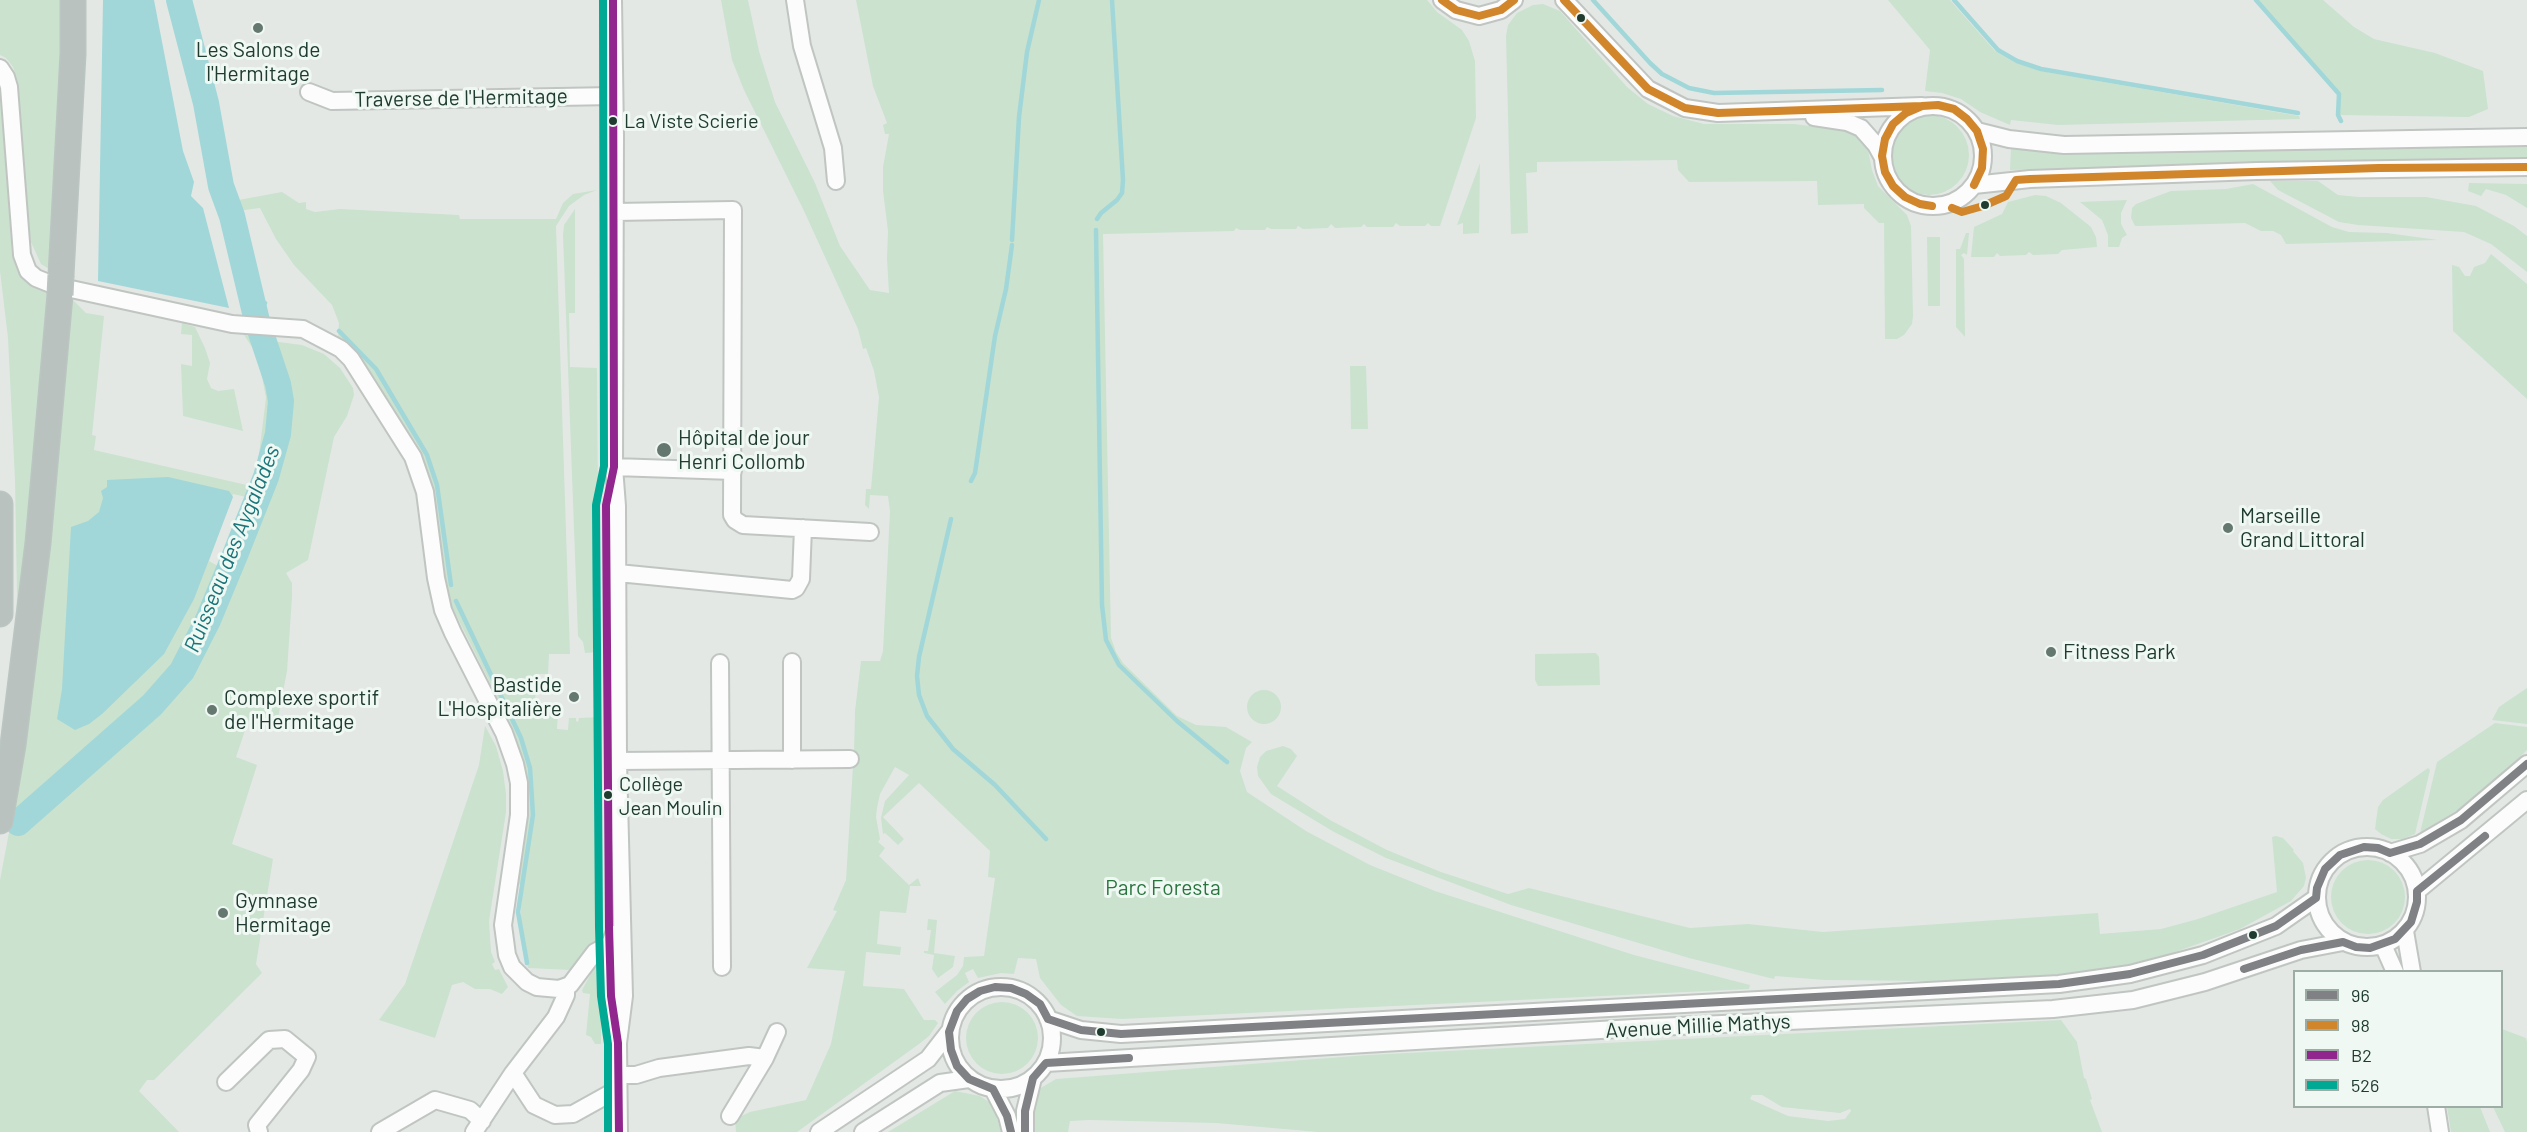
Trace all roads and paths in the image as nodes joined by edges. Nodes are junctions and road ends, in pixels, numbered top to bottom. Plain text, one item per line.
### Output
1 (73, 0) edge
2 (613, 0) edge
3 (795, 0) edge
4 (1442, 0) edge
5 (1514, 0) edge
6 (1564, 0) edge
7 (0, 68) edge
8 (309, 92) dead end
9 (614, 96) junction
10 (1922, 106) junction
11 (1772, 112) junction
12 (1977, 131) junction
13 (2527, 137) edge
14 (1882, 156) junction
15 (2527, 167) edge
16 (836, 181) dead end
17 (1974, 185) junction
18 (615, 212) junction
19 (61, 285) junction
20 (614, 467) junction
21 (733, 471) junction
22 (0, 504) edge
23 (803, 528) junction
24 (870, 532) dead end
25 (618, 573) junction
26 (0, 614) edge
27 (792, 662) dead end
28 (720, 663) dead end
29 (850, 759) dead end
30 (618, 760) junction
31 (792, 760) junction
32 (721, 761) junction
33 (2527, 764) edge
34 (2527, 800) edge
35 (0, 821) edge
36 (2390, 853) junction
37 (2417, 891) junction
38 (2316, 898) junction
39 (622, 914) junction
40 (2405, 931) junction
41 (2343, 942) junction
42 (610, 944) junction
43 (2383, 945) junction
44 (623, 968) junction
45 (722, 968) dead end
46 (2395, 970) edge
47 (2412, 970) edge
48 (566, 987) junction
49 (1048, 1019) junction
50 (777, 1032) dead end
51 (950, 1032) junction
52 (618, 1043) junction
53 (765, 1058) junction
54 (1046, 1063) junction
55 (513, 1073) junction
56 (969, 1078) junction
57 (1033, 1078) junction
58 (226, 1082) dead end
59 (618, 1082) junction
60 (993, 1089) junction
61 (2436, 1108) edge
62 (730, 1116) dead end
63 (478, 1127) edge
64 (259, 1132) edge
65 (380, 1132) edge
66 (619, 1132) edge
67 (819, 1132) edge
68 (863, 1132) edge
69 (1011, 1132) edge
70 (1025, 1132) edge
71 (2440, 1132) edge

1 - 19 highway
2 - 9 street
3 - 16 street
4 - 5 street
6 - 11 street
7 - 19 street
8 - 9 street, Traverse de l'Hermitage
9 - 18 street
10 - 11 street
10 - 12 street
10 - 14 street
11 - 14 street
12 - 13 street
12 - 17 street
14 - 17 street
15 - 17 street
18 - 20 street
18 - 21 street
19 - 35 highway
19 - 48 street
20 - 21 street
20 - 25 street
21 - 23 street
22 - 26 highway
23 - 24 street
23 - 25 street
25 - 30 street
27 - 31 street
28 - 32 street
29 - 31 street
30 - 32 street
30 - 39 street
31 - 32 street
32 - 45 street
33 - 36 street
34 - 37 street
36 - 37 street
36 - 38 street
37 - 40 street
38 - 41 street
38 - 49 street, Avenue Millie Mathys
39 - 42 street
39 - 44 street
40 - 43 street
40 - 47 street
41 - 43 street
41 - 54 street, Avenue Millie Mathys
42 - 44 street
42 - 48 street
42 - 52 street
43 - 46 street
44 - 52 street
48 - 55 street
49 - 51 street
49 - 54 street
50 - 53 street
51 - 56 street
51 - 67 street
52 - 59 street
53 - 59 street
53 - 62 street
54 - 57 street
55 - 59 street
55 - 63 street
56 - 60 street
56 - 68 street
57 - 60 street
57 - 70 street
58 - 64 street
59 - 66 street
60 - 69 street
61 - 71 street
63 - 65 street

